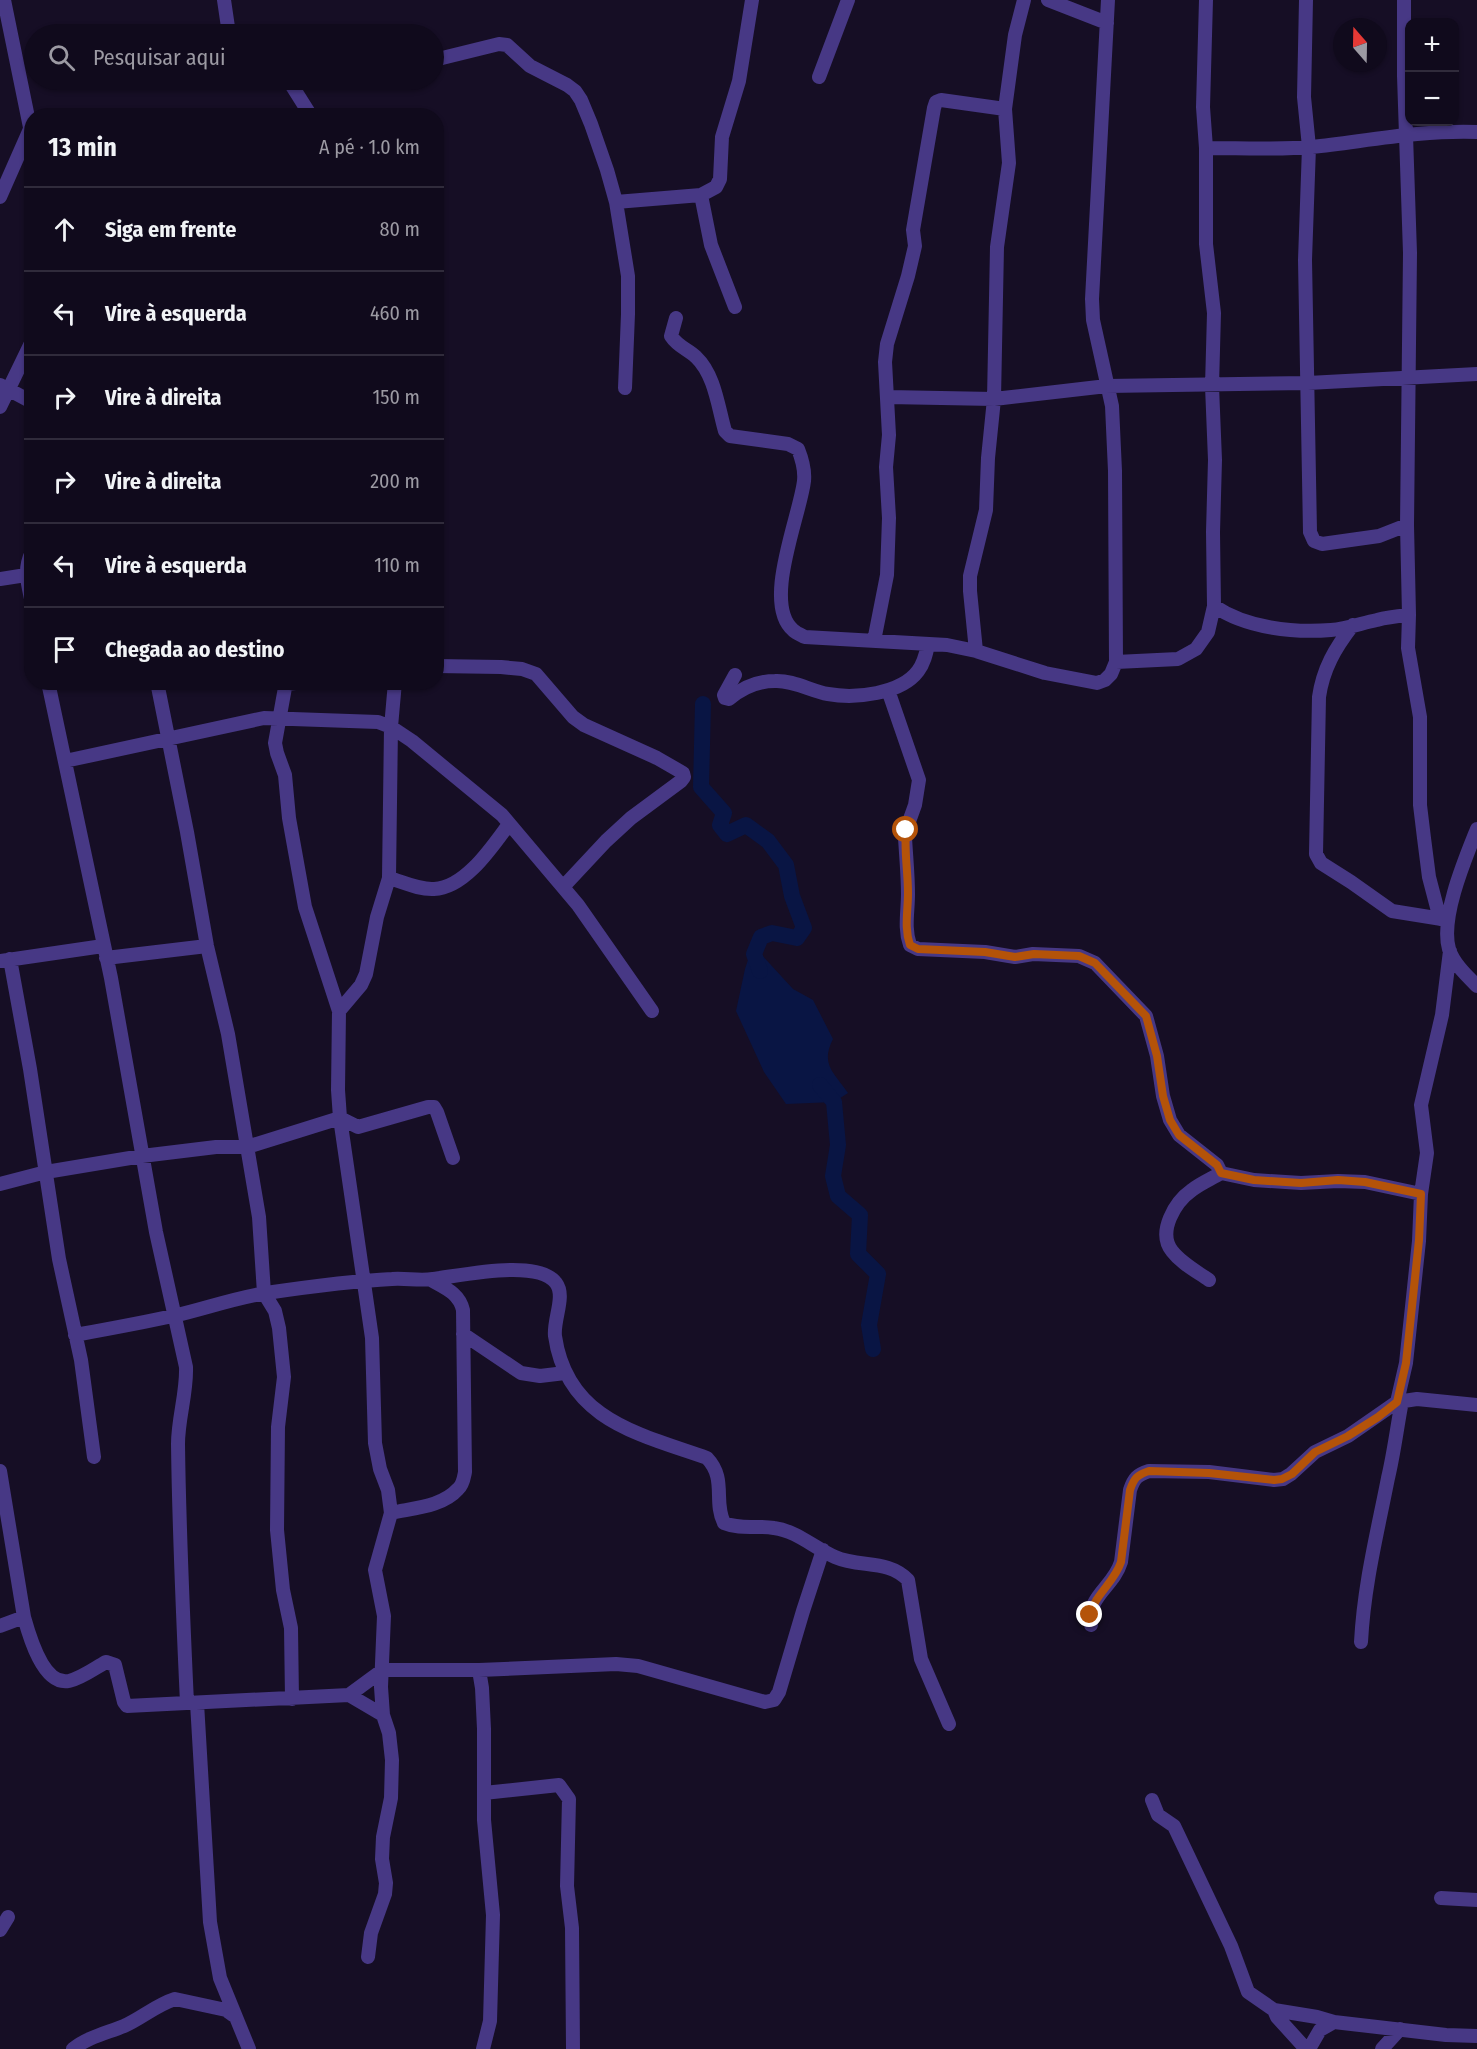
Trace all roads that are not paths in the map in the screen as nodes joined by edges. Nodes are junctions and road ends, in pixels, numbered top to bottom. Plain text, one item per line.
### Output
1 (4, 0) edge
2 (224, 0) edge
3 (752, 0) edge
4 (848, 0) edge
5 (1024, 0) edge
6 (1048, 0) edge
7 (1108, 0) edge
8 (1206, 0) edge
9 (1306, 0) edge
10 (1404, 0) edge
11 (1107, 23) junction
12 (228, 24) edge
13 (444, 58) edge
14 (819, 77) dead end
15 (295, 90) edge
16 (26, 108) edge
17 (306, 108) edge
18 (1005, 110) junction
19 (1477, 132) edge
20 (1406, 135) junction
21 (24, 145) edge
22 (1308, 147) junction
23 (1206, 148) junction
24 (4, 179) edge
25 (701, 195) junction
26 (0, 197) edge
27 (616, 202) junction
28 (735, 307) dead end
29 (676, 318) dead end
30 (24, 354) edge
31 (1477, 374) edge
32 (1408, 377) junction
33 (1308, 383) junction
34 (1107, 386) junction
35 (1212, 386) junction
36 (4, 388) edge
37 (625, 388) dead end
38 (888, 397) junction
39 (24, 398) edge
40 (994, 399) junction
41 (0, 407) edge
42 (1407, 525) junction
43 (24, 574) edge
44 (0, 579) edge
45 (1214, 606) junction
46 (1409, 615) junction
47 (1353, 626) junction
48 (874, 641) junction
49 (928, 645) junction
50 (976, 651) junction
51 (1116, 662) junction
52 (444, 666) edge
53 (735, 675) dead end
54 (50, 690) edge
55 (158, 690) edge
56 (285, 690) edge
57 (394, 690) edge
58 (888, 690) junction
59 (279, 718) junction
60 (391, 727) junction
61 (167, 738) junction
62 (65, 761) junction
63 (509, 824) junction
64 (1477, 829) edge
65 (1471, 860) edge
66 (389, 878) junction
67 (563, 887) junction
68 (1444, 919) junction
69 (207, 946) junction
70 (1450, 951) junction
71 (105, 952) junction
72 (5, 960) edge
73 (1477, 986) edge
74 (339, 1011) junction
75 (652, 1011) dead end
76 (340, 1118) junction
77 (247, 1147) junction
78 (142, 1156) junction
79 (453, 1158) dead end
80 (46, 1172) junction
81 (1221, 1173) junction
82 (0, 1184) edge
83 (1421, 1194) junction
84 (431, 1280) junction
85 (1209, 1280) dead end
86 (363, 1281) junction
87 (264, 1293) junction
88 (175, 1316) junction
89 (463, 1334) junction
90 (75, 1335) junction
91 (565, 1373) junction
92 (1399, 1402) junction
93 (1477, 1405) edge
94 (94, 1457) dead end
95 (0, 1471) edge
96 (391, 1513) junction
97 (823, 1550) junction
98 (24, 1617) junction
99 (1091, 1625) dead end
100 (0, 1626) edge
101 (1360, 1642) dead end
102 (383, 1670) junction
103 (479, 1670) junction
104 (349, 1695) junction
105 (292, 1699) junction
106 (192, 1703) junction
107 (383, 1715) junction
108 (949, 1724) dead end
109 (484, 1793) junction
110 (1152, 1800) dead end
111 (1441, 1898) dead end
112 (1477, 1900) edge
113 (8, 1917) dead end
114 (0, 1930) edge
115 (368, 1957) dead end
116 (1274, 2010) junction
117 (233, 2014) junction
118 (1334, 2022) junction
119 (1400, 2030) junction
120 (1477, 2036) edge
121 (73, 2049) edge
122 (249, 2049) edge
123 (483, 2049) edge
124 (573, 2049) edge
125 (1308, 2049) edge
126 (1382, 2049) edge

1 - 16 street
2 - 12 street
3 - 25 street
4 - 14 street
5 - 18 street
6 - 11 street
7 - 11 street
8 - 23 street
9 - 22 street
10 - 20 street
11 - 34 street
13 - 27 street
15 - 17 street
18 - 38 street
18 - 40 street
19 - 20 street
20 - 22 street
20 - 32 street
21 - 24 street
22 - 23 street
22 - 33 street
23 - 35 street
24 - 26 street
25 - 27 street
25 - 28 street
27 - 37 street
29 - 48 street
30 - 36 street
31 - 32 street
32 - 33 street
32 - 42 street
33 - 35 street
33 - 42 street
34 - 35 street
34 - 40 street
34 - 51 street
35 - 45 street
36 - 39 street
36 - 41 street
38 - 40 street
38 - 48 street
40 - 50 street
42 - 46 street
43 - 44 street
45 - 47 street
45 - 51 street
46 - 47 street
46 - 68 street
47 - 68 street
48 - 49 street
49 - 50 street
49 - 58 street
50 - 51 street
52 - 67 street
53 - 58 street
54 - 62 street
55 - 61 street
56 - 59 street
57 - 60 street
58 - 81 street
59 - 60 street
59 - 61 street
59 - 74 street
60 - 63 street
60 - 66 street
61 - 62 street
61 - 69 street
62 - 71 street
63 - 66 street
63 - 67 street
64 - 65 street
65 - 68 street
66 - 74 street
67 - 75 street
68 - 70 street
69 - 71 street
69 - 77 street
70 - 73 street
70 - 83 street
71 - 72 street
71 - 78 street
72 - 80 street
74 - 76 street
76 - 77 street
76 - 79 street
76 - 86 street
77 - 78 street
77 - 87 street
78 - 80 street
78 - 88 street
80 - 82 street
80 - 90 street
81 - 83 street
81 - 85 street
83 - 92 street
84 - 86 street
84 - 89 street
84 - 91 street
86 - 87 street
86 - 96 street
87 - 88 street
87 - 105 street
88 - 90 street
88 - 106 street
89 - 91 street
89 - 96 street
90 - 94 street
91 - 97 street
92 - 93 street
92 - 99 street
92 - 101 street
95 - 98 street
96 - 102 street
97 - 103 street
97 - 108 street
98 - 100 street
98 - 106 street
102 - 103 street
102 - 104 street
102 - 107 street
103 - 109 street
104 - 105 street
104 - 107 street
105 - 106 street
106 - 117 street
107 - 115 street
109 - 123 street
109 - 124 street
110 - 116 street
111 - 112 street
113 - 114 street
116 - 118 street
116 - 125 street
117 - 121 street
117 - 122 street
118 - 119 street
118 - 125 street
119 - 120 street
119 - 126 street

